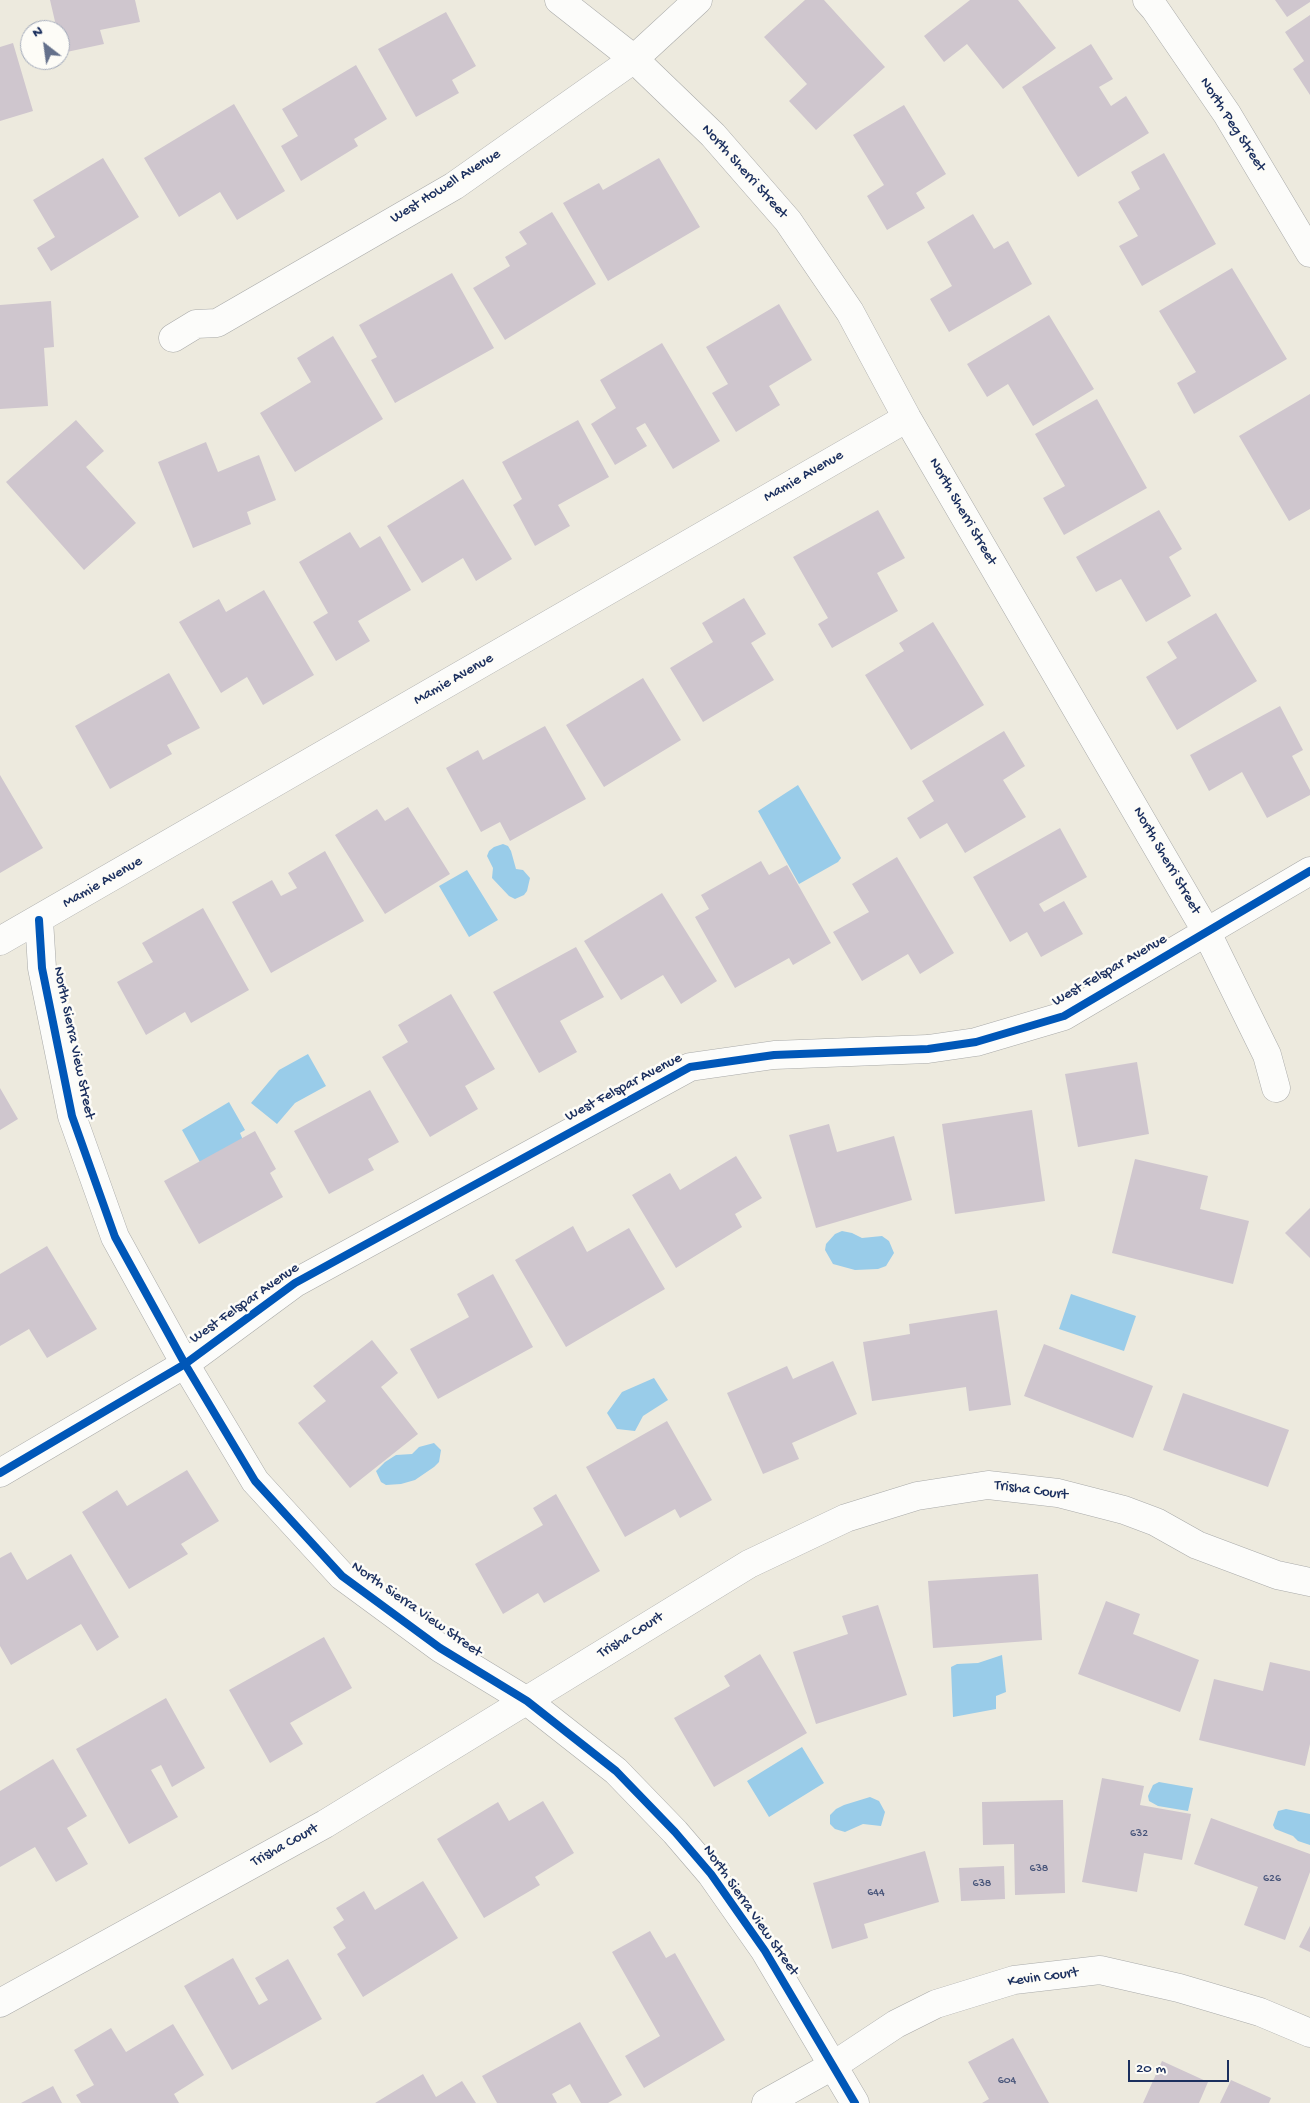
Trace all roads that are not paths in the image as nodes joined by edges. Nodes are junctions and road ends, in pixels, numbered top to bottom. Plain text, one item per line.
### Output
1 (559, 0) edge
2 (698, 0) edge
3 (1147, 0) edge
4 (634, 59) junction
5 (1310, 253) edge
6 (173, 338) dead end
7 (907, 418) junction
8 (1310, 871) edge
9 (39, 920) junction
10 (1206, 931) junction
11 (0, 941) edge
12 (1276, 1088) dead end
13 (185, 1364) junction
14 (0, 1473) edge
15 (1310, 1582) edge
16 (527, 1701) junction
17 (0, 2004) edge
18 (1310, 2033) edge
19 (834, 2065) junction
20 (766, 2103) edge
21 (856, 2103) edge

1 - 4 street, North Sherri Street
2 - 4 street, West Howell Avenue
3 - 5 street, North Peg Street
4 - 6 street, West Howell Avenue
4 - 7 street, North Sherri Street
7 - 9 street, Mamie Avenue
7 - 10 street, North Sherri Street
8 - 10 street, West Felspar Avenue
9 - 11 street, Mamie Avenue
9 - 13 street, North Sierra View Street
10 - 12 street, North Sherri Street
10 - 13 street, West Felspar Avenue
13 - 14 street, West Felspar Avenue
13 - 16 street, North Sierra View Street
15 - 16 street, Trisha Court
16 - 17 street, Trisha Court
16 - 19 street, North Sierra View Street
18 - 19 street, Kevin Court
19 - 20 street, Kevin Court
19 - 21 street, North Sierra View Street

